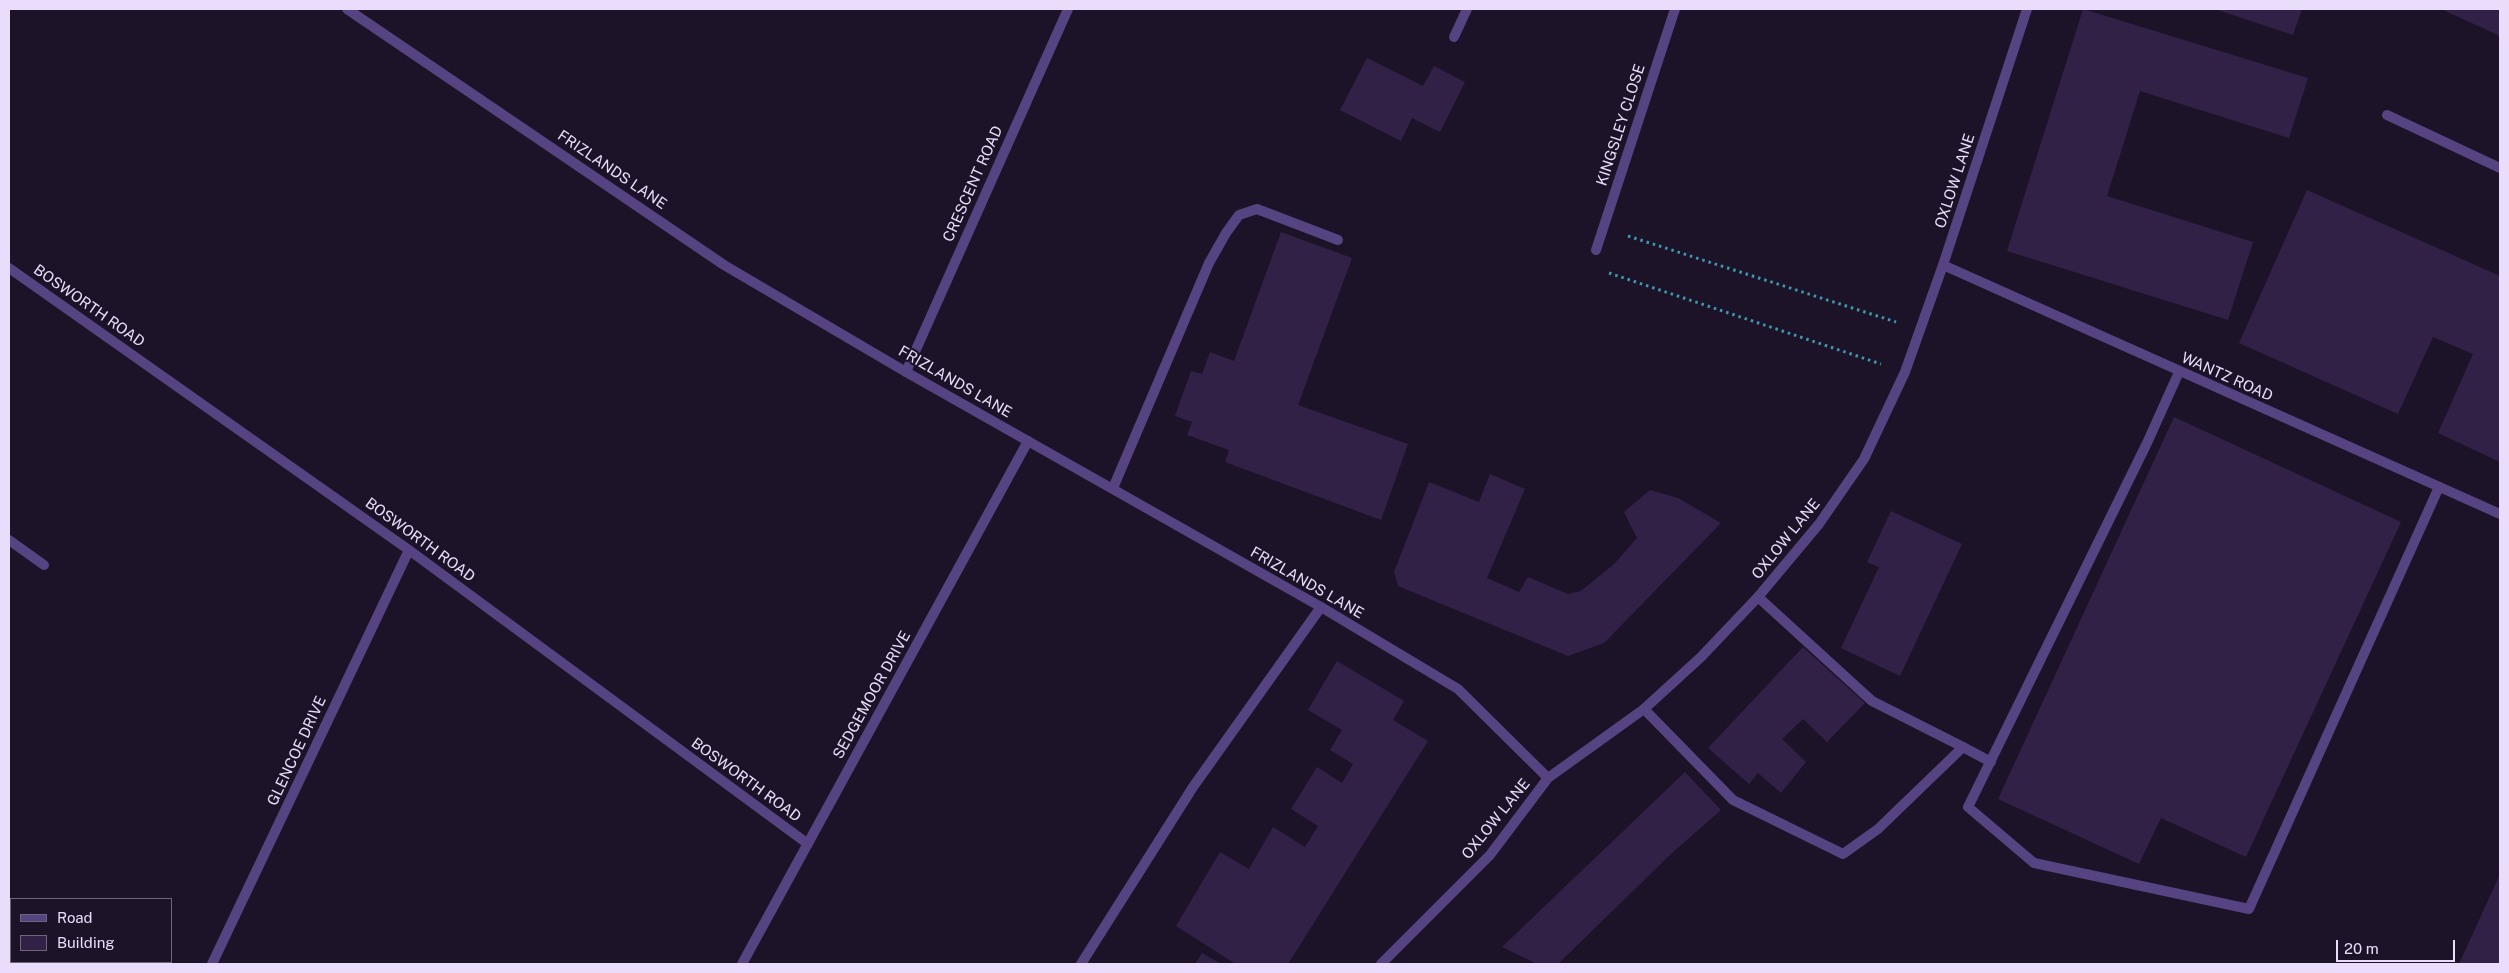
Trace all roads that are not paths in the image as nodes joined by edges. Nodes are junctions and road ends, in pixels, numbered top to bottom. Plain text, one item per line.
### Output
1 (346, 9) edge
2 (1068, 9) edge
3 (1467, 9) edge
4 (1675, 9) edge
5 (2027, 9) edge
6 (1454, 38) dead end
7 (2387, 115) dead end
8 (2500, 168) edge
9 (1338, 240) dead end
10 (1596, 250) road end
11 (1943, 265) junction
12 (9, 268) edge
13 (906, 372) junction
14 (2179, 372) junction
15 (1028, 441) junction
16 (2439, 487) junction
17 (1113, 488) junction
18 (2500, 514) edge
19 (9, 540) edge
20 (409, 550) junction
21 (44, 564) dead end
22 (1758, 597) junction
23 (1321, 607) junction
24 (1644, 709) junction
25 (1963, 747) junction
26 (1991, 762) junction
27 (1548, 778) junction
28 (808, 844) junction
29 (212, 964) edge
30 (742, 964) edge
31 (1081, 964) edge
32 (1381, 964) edge

1 - 13 street, FRIZLANDS LANE
2 - 13 street, CRESCENT ROAD
3 - 6 street
4 - 10 street, KINGSLEY CLOSE
5 - 11 street, OXLOW LANE
7 - 8 street
9 - 17 street
11 - 14 street, WANTZ ROAD
11 - 22 street, OXLOW LANE
12 - 20 street, BOSWORTH ROAD
13 - 15 street, FRIZLANDS LANE
14 - 16 street, WANTZ ROAD
14 - 26 street
15 - 17 street, FRIZLANDS LANE
15 - 28 street, SEDGEMOOR DRIVE
16 - 18 street, WANTZ ROAD
16 - 26 street
17 - 23 street, FRIZLANDS LANE
19 - 21 street
20 - 28 street, BOSWORTH ROAD
20 - 29 street, GLENCOE DRIVE
22 - 24 street, OXLOW LANE
22 - 25 street
23 - 27 street, FRIZLANDS LANE
23 - 31 street
24 - 25 street
24 - 27 street, OXLOW LANE
25 - 26 street
27 - 32 street, OXLOW LANE
28 - 30 street, SEDGEMOOR DRIVE

